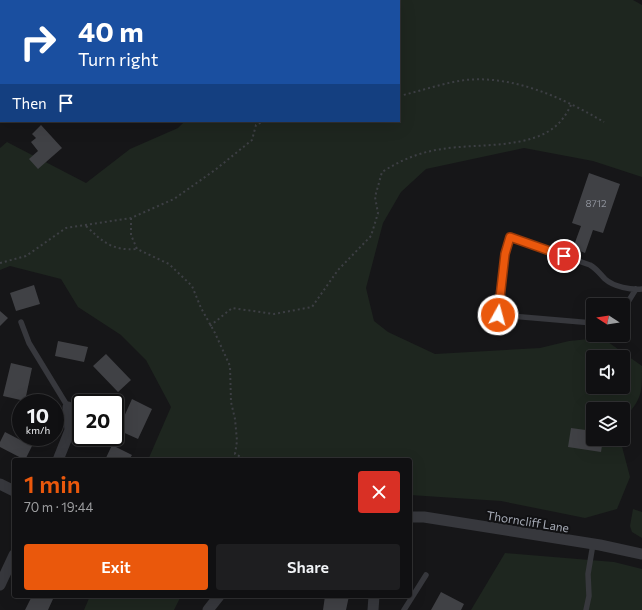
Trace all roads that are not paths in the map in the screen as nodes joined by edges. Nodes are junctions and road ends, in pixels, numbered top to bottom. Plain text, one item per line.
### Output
1 (639, 289) edge
2 (630, 301) edge
3 (21, 322) dead end
4 (586, 322) edge
5 (68, 407) joint
6 (59, 458) edge
7 (0, 484) edge
8 (12, 490) edge
9 (412, 517) edge
10 (593, 544) junction
11 (642, 554) edge
12 (12, 559) edge
13 (426, 575) dead end
14 (0, 585) edge
15 (412, 592) edge
16 (217, 598) edge
17 (374, 598) edge
18 (408, 598) edge
19 (208, 610) edge
20 (373, 610) edge
21 (404, 610) edge
22 (586, 610) edge

1 - 2 lane
1 - 4 lane
3 - 5 lane
5 - 6 street
7 - 8 street
9 - 10 street, Thorncliff Lane
10 - 11 street, Thorncliff Lane
10 - 22 lane
12 - 14 street
13 - 15 lane
16 - 19 street
17 - 20 street
18 - 21 lane

